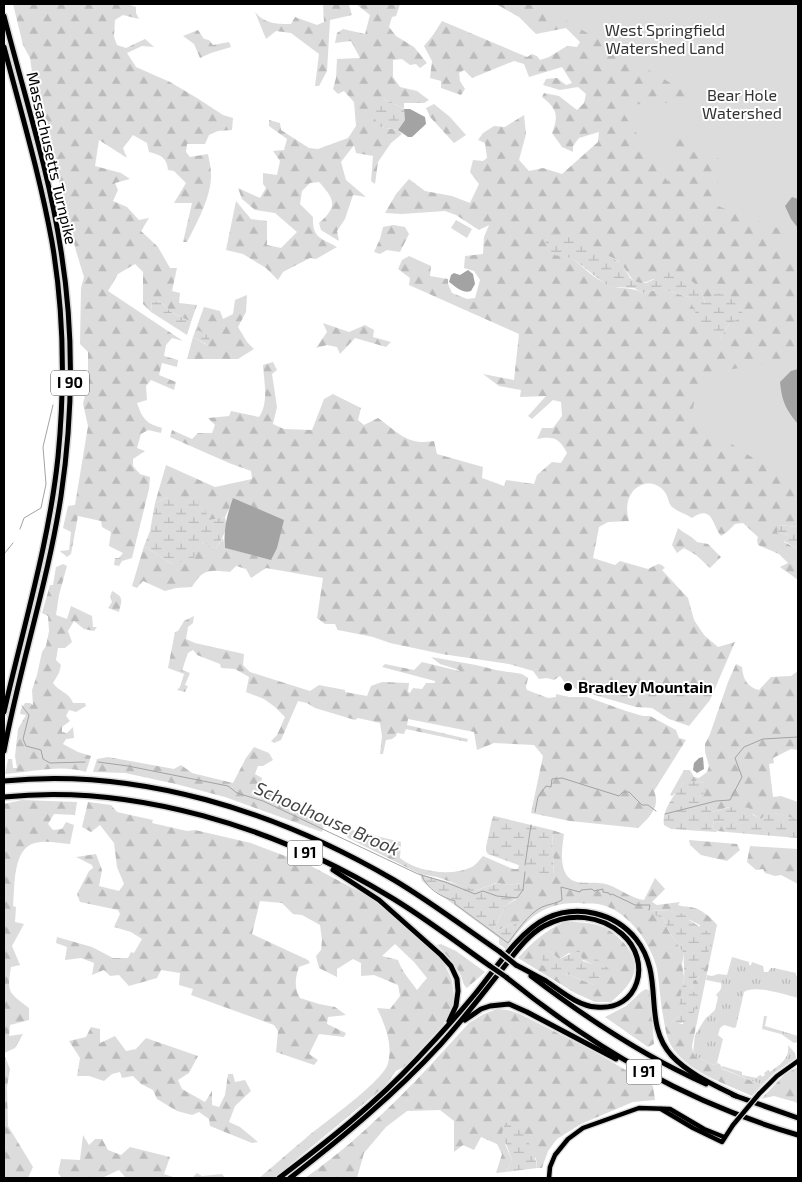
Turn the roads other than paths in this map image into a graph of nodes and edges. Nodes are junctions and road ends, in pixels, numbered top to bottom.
1 (4, 16) edge
2 (4, 47) edge
3 (4, 712) edge
4 (4, 751) edge
5 (4, 781) edge
6 (4, 797) edge
7 (309, 855) junction
8 (516, 965) junction
9 (458, 1024) junction
10 (445, 1028) junction
11 (798, 1061) edge
12 (653, 1077) junction
13 (736, 1096) junction
14 (798, 1118) edge
15 (798, 1135) edge
16 (280, 1178) edge
17 (290, 1178) edge
18 (549, 1178) edge

1 - 4 highway, Massachusetts Turnpike / I 90
2 - 3 highway, Massachusetts Turnpike / I 90
5 - 8 highway, I 91, bridge
6 - 7 highway, I 91
7 - 10 highway
7 - 12 highway, I 91, bridge
8 - 9 highway
8 - 13 highway, I 91
9 - 12 highway
9 - 17 highway
10 - 13 highway
10 - 16 highway
11 - 18 main road, bridge
12 - 15 highway, I 91
13 - 14 highway, I 91

